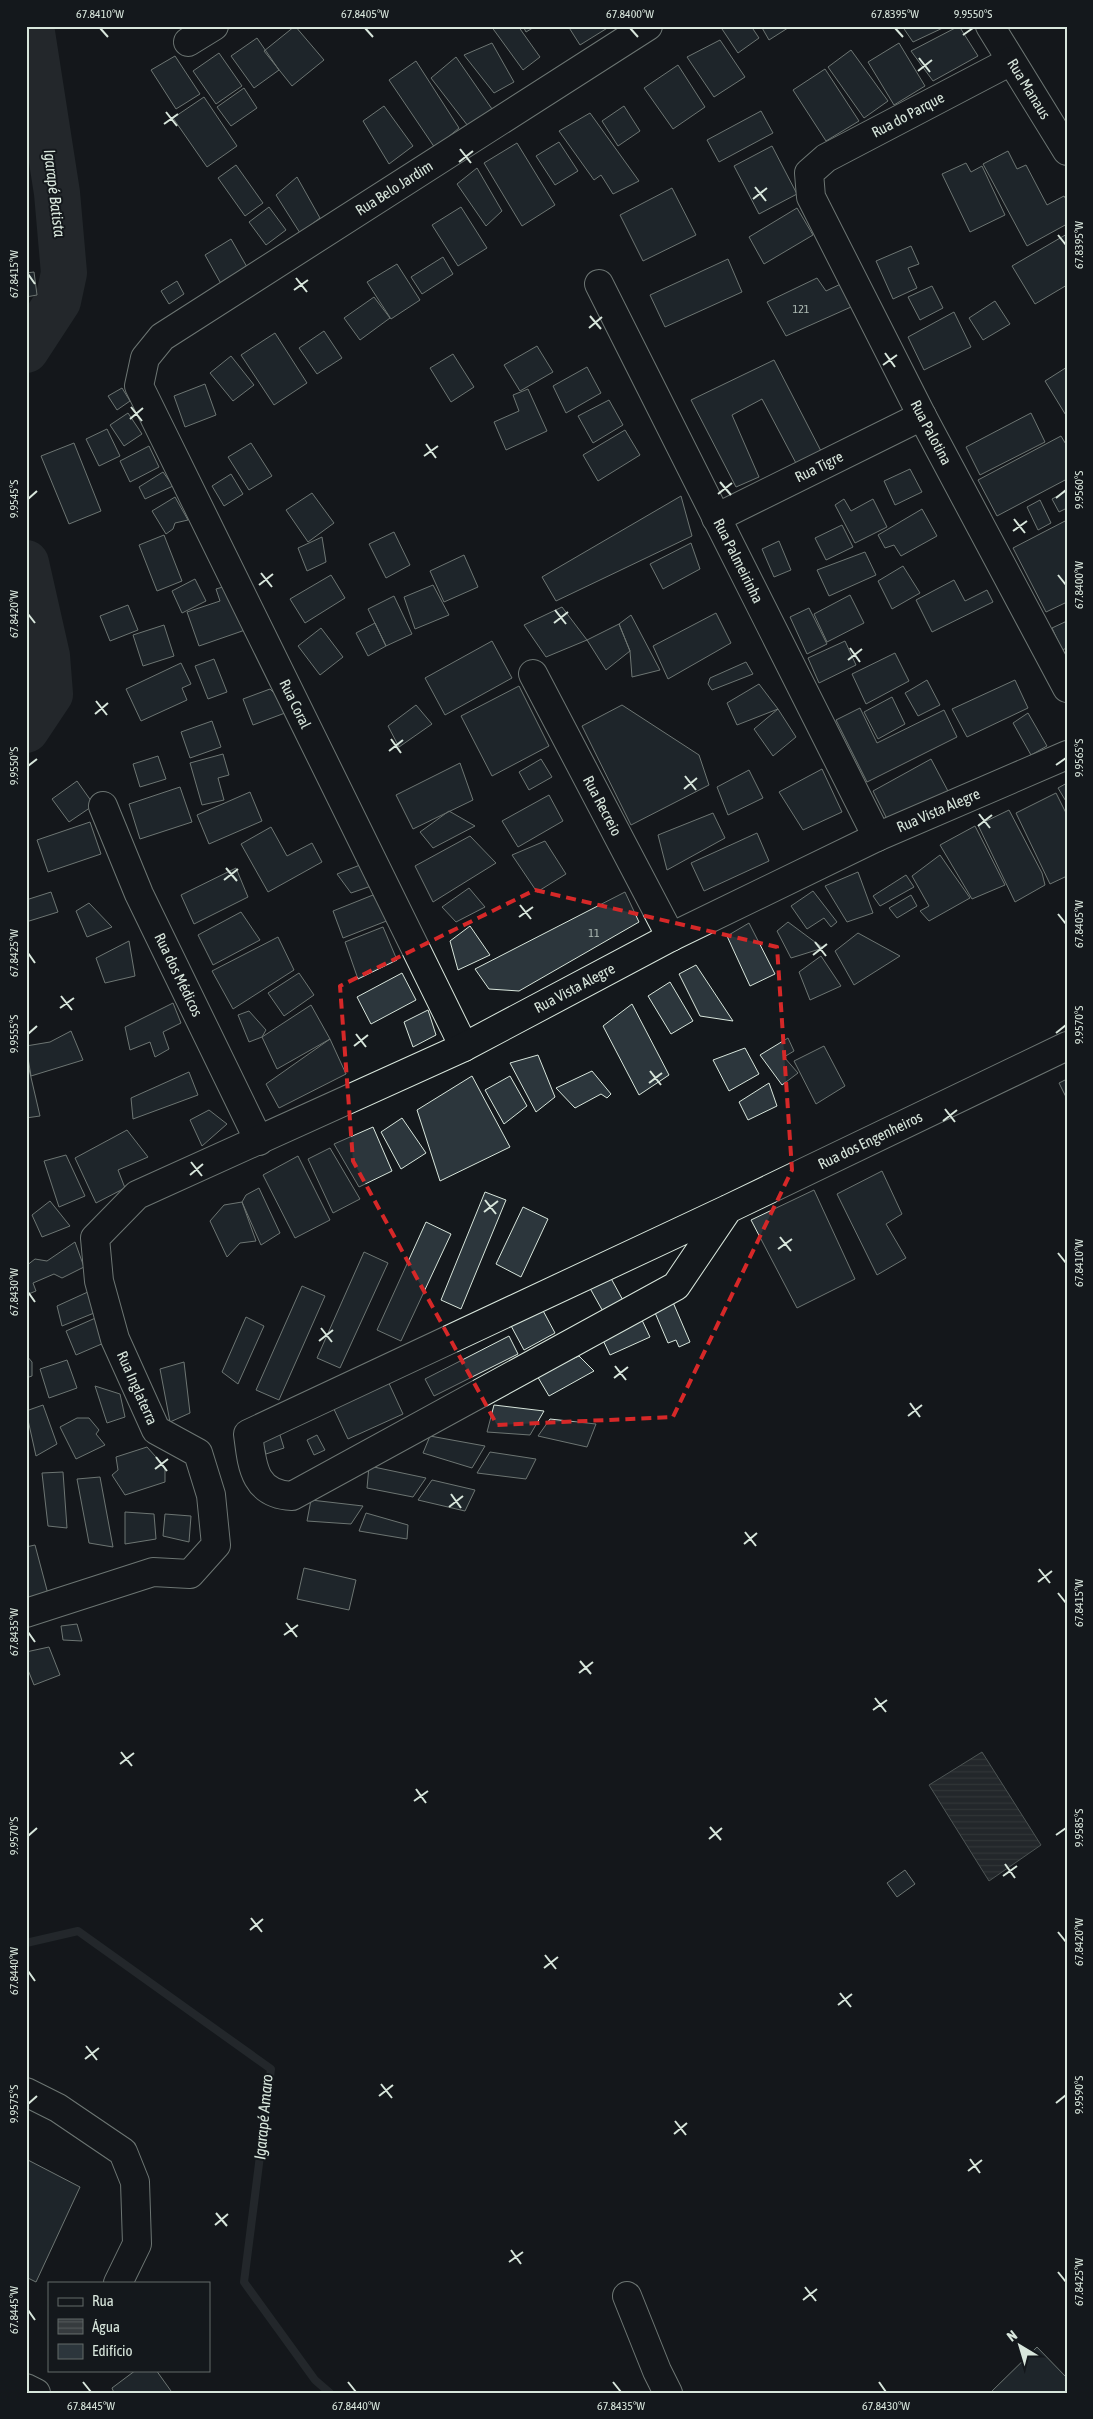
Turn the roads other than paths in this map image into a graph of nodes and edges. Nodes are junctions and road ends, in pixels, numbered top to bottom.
1 (214, 26) edge
2 (648, 26) edge
3 (990, 26) edge
4 (188, 42) dead end
5 (1011, 61) junction
6 (1067, 151) edge
7 (809, 173) joint
8 (599, 284) dead end
9 (145, 358) joint
10 (922, 416) junction
11 (716, 518) junction
12 (533, 674) dead end
13 (1067, 688) edge
14 (1067, 755) edge
15 (103, 806) dead end
16 (877, 837) junction
17 (671, 937) junction
18 (1067, 1046) edge
19 (464, 1047) junction
20 (259, 1141) junction
21 (728, 1209) junction
22 (95, 1238) joint
23 (26, 1613) edge
24 (26, 2092) edge
25 (118, 2282) edge
26 (627, 2296) dead end
27 (26, 2388) edge
28 (36, 2393) edge
29 (668, 2393) edge

1 - 4 street
2 - 9 street, Rua Belo Jardim
3 - 5 street, Rua Manaus
5 - 6 street, Rua Manaus
5 - 7 street, Rua do Parque
7 - 10 street, Rua Palotina
8 - 11 street, Rua Palmeirinha
9 - 19 street, Rua Coral
10 - 11 street, Rua Tigre
10 - 13 street, Rua Palotina
11 - 16 street, Rua Palmeirinha
12 - 17 street, Rua Recreio
14 - 16 street, Rua Vista Alegre
15 - 20 street, Rua dos Médicos
16 - 17 street, Rua Vista Alegre
17 - 19 street, Rua Vista Alegre
18 - 21 street, Rua dos Engenheiros
19 - 20 street, Rua Vista Alegre
20 - 22 street, Rua Vista Alegre
21 - 21 street, Rua dos Engenheiros
22 - 23 street, Rua Inglaterra
24 - 25 street
26 - 29 street
27 - 28 street

